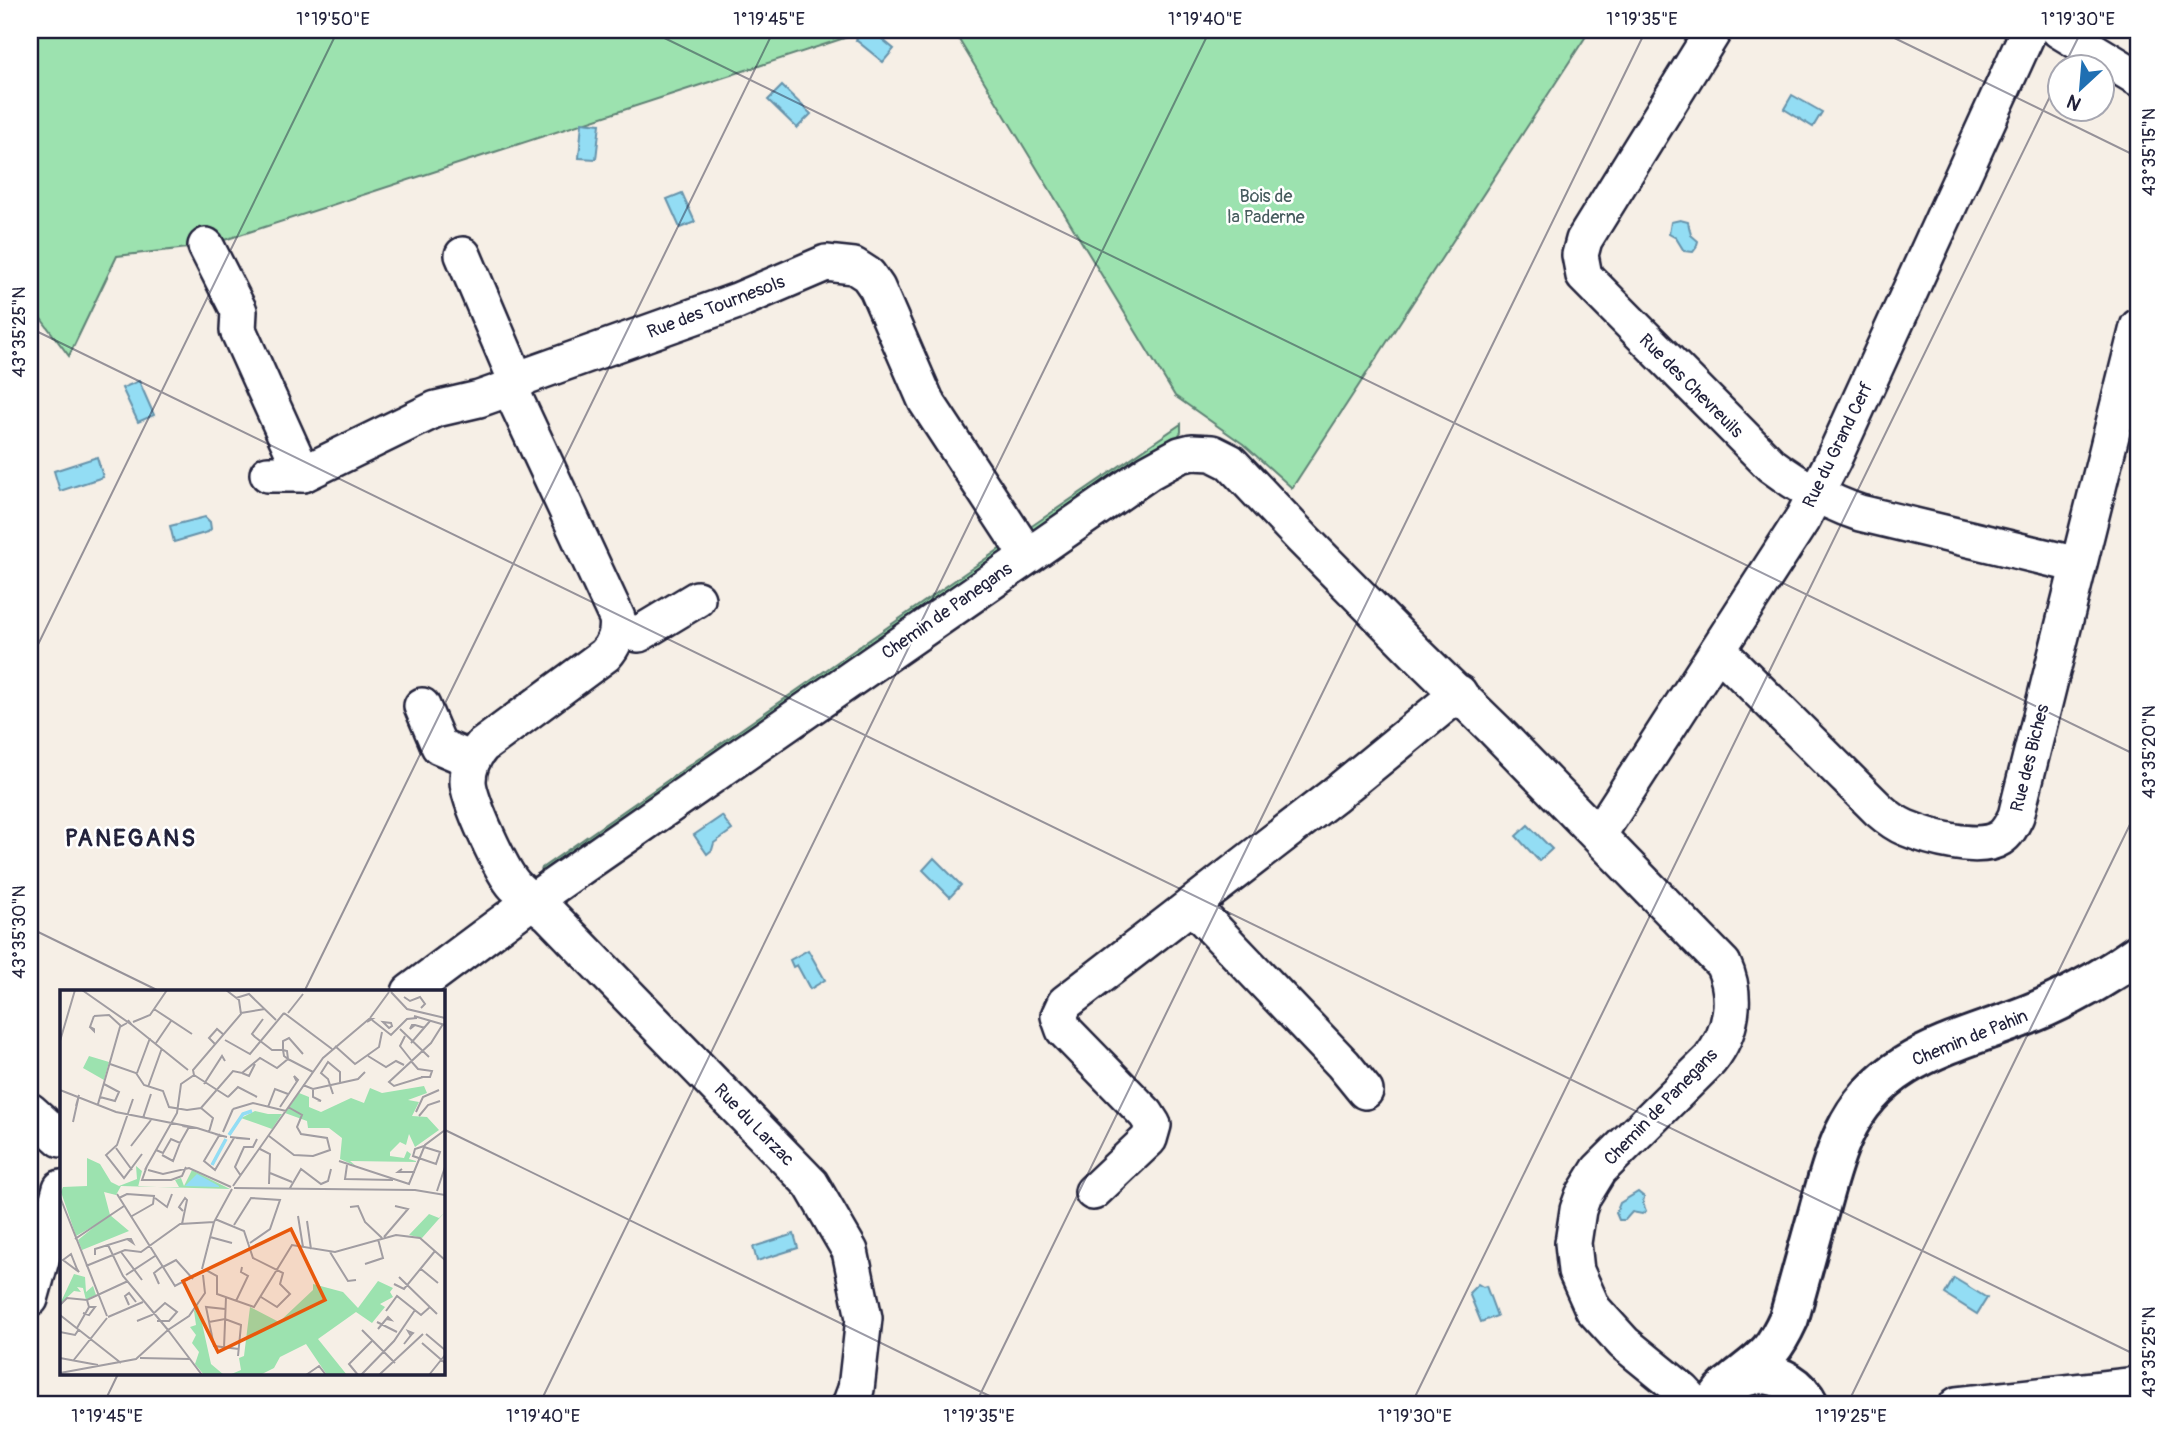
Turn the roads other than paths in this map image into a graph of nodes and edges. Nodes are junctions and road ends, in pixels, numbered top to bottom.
1 (1714, 30) edge
2 (2029, 30) edge
3 (2059, 30) edge
4 (2138, 78) edge
5 (206, 246) dead end
6 (463, 255) dead end
7 (2138, 327) edge
8 (514, 385) junction
9 (268, 474) dead end
10 (303, 474) junction
11 (1816, 495) junction
12 (1027, 555) junction
13 (2078, 565) junction
14 (696, 599) dead end
15 (618, 629) junction
16 (1718, 650) junction
17 (1459, 693) junction
18 (422, 706) dead end
19 (472, 760) junction
20 (1597, 832) junction
21 (532, 901) junction
22 (1192, 906) junction
23 (2138, 954) edge
24 (413, 990) edge
25 (1364, 1091) dead end
26 (30, 1111) edge
27 (60, 1138) edge
28 (60, 1192) edge
29 (1093, 1192) dead end
30 (30, 1299) edge
31 (1789, 1318) junction
32 (1667, 1377) junction
33 (2138, 1385) edge
34 (1725, 1392) edge
35 (1807, 1398) edge
36 (1997, 1403) edge
37 (850, 1405) edge
38 (1696, 1405) edge
39 (1957, 1405) edge

1 - 11 street, Rue des Chevreuils
2 - 11 street, Rue du Grand Cerf
3 - 4 street
5 - 10 street
6 - 8 street
7 - 13 street, Rue des Biches
8 - 10 street, Rue des Tournesols
8 - 12 street, Rue des Tournesols
8 - 15 street
9 - 10 street
11 - 13 street, Rue des Chevreuils
11 - 16 street, Rue du Grand Cerf
12 - 17 street, Chemin de Panegans
12 - 21 street, Chemin de Panegans
13 - 16 street, Rue des Biches
14 - 15 street
15 - 19 street
16 - 20 street, Rue du Grand Cerf
17 - 20 street, Chemin de Panegans
17 - 22 street
18 - 19 street
19 - 21 street
20 - 32 street, Chemin de Panegans
21 - 24 street, Chemin de Panegans
21 - 37 street, Rue du Larzac
22 - 25 street
22 - 29 street
23 - 31 main road, Chemin de Pahin
26 - 27 street
28 - 30 street
31 - 34 main road, Chemin de Pahin
31 - 35 main road, Chemin de Pahin
32 - 34 street, Chemin de Panegans
32 - 38 street, Chemin de Panegans
33 - 36 street
34 - 35 main road
36 - 39 street

